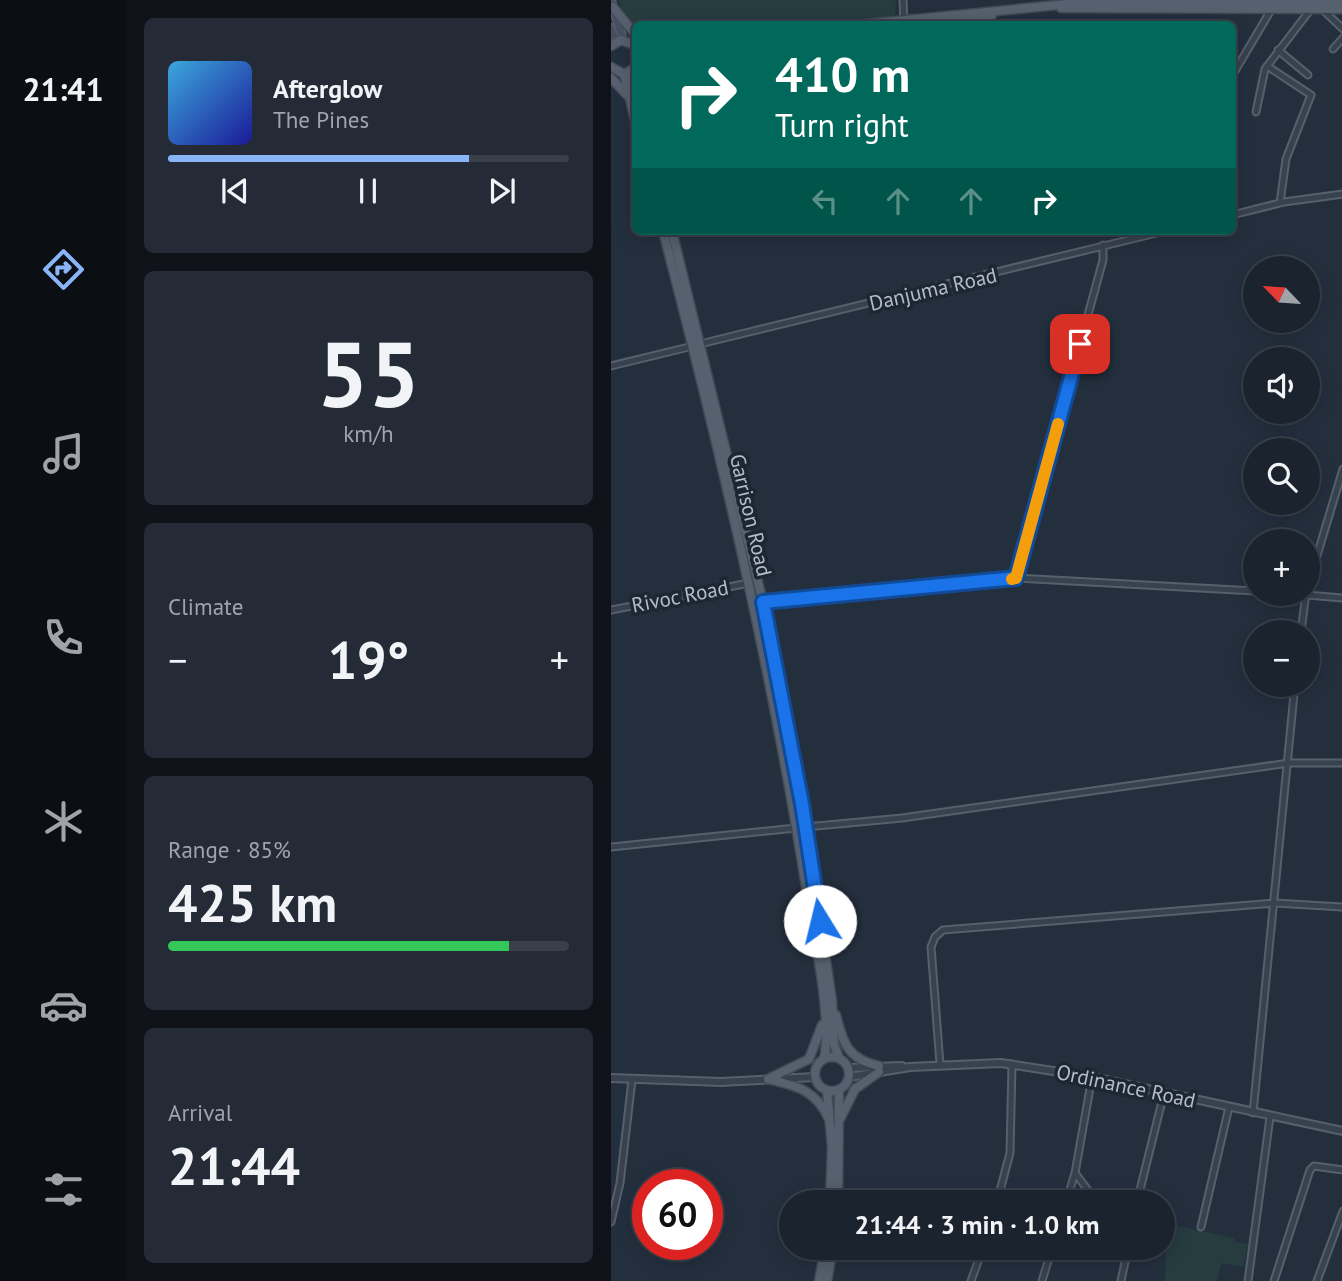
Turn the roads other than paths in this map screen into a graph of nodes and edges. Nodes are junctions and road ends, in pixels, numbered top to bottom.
1 (903, 0) edge
2 (1103, 1) edge
3 (1176, 1) edge
4 (1050, 2) edge
5 (1342, 2) edge
6 (612, 4) edge
7 (1323, 4) edge
8 (1342, 9) edge
9 (1271, 10) junction
10 (1310, 10) junction
11 (907, 21) edge
12 (921, 21) edge
13 (928, 21) edge
14 (611, 28) edge
15 (1342, 29) edge
16 (632, 30) edge
17 (1342, 38) edge
18 (616, 43) edge
19 (1333, 49) dead end
20 (1278, 50) junction
21 (1267, 66) junction
22 (611, 67) edge
23 (1236, 69) edge
24 (630, 71) edge
25 (1308, 75) dead end
26 (611, 78) edge
27 (632, 93) edge
28 (1256, 112) dead end
29 (1342, 194) edge
30 (1280, 203) junction
31 (1236, 214) edge
32 (664, 235) edge
33 (673, 235) edge
34 (1147, 235) edge
35 (1103, 245) junction
36 (697, 345) junction
37 (611, 366) edge
38 (1342, 469) edge
39 (1320, 546) edge
40 (1016, 578) junction
41 (750, 583) junction
42 (1243, 591) edge
43 (1320, 594) edge
44 (1342, 598) edge
45 (763, 602) junction
46 (611, 610) edge
47 (1294, 697) edge
48 (1289, 763) junction
49 (1342, 763) edge
50 (801, 828) junction
51 (611, 847) edge
52 (1275, 903) junction
53 (1342, 907) edge
54 (831, 1000) junction
55 (824, 1012) junction
56 (839, 1058) junction
57 (824, 1059) junction
58 (940, 1064) junction
59 (1012, 1065) junction
60 (879, 1069) junction
61 (848, 1073) junction
62 (815, 1077) junction
63 (1092, 1077) junction
64 (611, 1078) edge
65 (768, 1079) junction
66 (632, 1080) junction
67 (839, 1090) junction
68 (827, 1091) junction
69 (1163, 1093) junction
70 (1229, 1107) junction
71 (1253, 1113) junction
72 (1270, 1117) junction
73 (835, 1122) junction
74 (1342, 1131) edge
75 (1342, 1170) edge
76 (1075, 1173) junction
77 (831, 1190) edge
78 (838, 1190) edge
79 (1000, 1190) edge
80 (1070, 1190) edge
81 (1088, 1190) edge
82 (1140, 1190) edge
83 (1342, 1211) edge
84 (611, 1222) edge
85 (1201, 1227) dead end
86 (823, 1260) edge
87 (831, 1260) edge
88 (979, 1260) edge
89 (1048, 1260) edge
90 (1125, 1260) edge
91 (819, 1281) edge
92 (827, 1281) edge
93 (971, 1281) edge
94 (1042, 1281) edge
95 (1121, 1281) edge
96 (1248, 1281) edge
97 (1274, 1281) edge
98 (1317, 1281) edge

1 - 11 street
2 - 3 main road
2 - 4 main road
3 - 7 main road
4 - 12 main road
5 - 7 main road
6 - 16 main road
6 - 18 main road
7 - 8 main road
7 - 10 main road
7 - 15 street
9 - 10 main road
9 - 13 main road
9 - 23 street
10 - 20 street
14 - 18 main road
17 - 19 street
20 - 21 street
20 - 25 street
21 - 28 street
21 - 30 street
22 - 24 main road
26 - 27 main road
29 - 30 street
30 - 31 street
32 - 36 main road, Garrison Road
33 - 36 main road, Garrison Road
34 - 35 street, Danjuma Road
35 - 36 street, Danjuma Road
35 - 40 street
36 - 37 street, Danjuma Road
36 - 41 main road, Garrison Road
36 - 45 main road, Garrison Road
38 - 39 street
40 - 42 street
40 - 45 street
41 - 46 street, Rivoc Road
41 - 50 main road, Garrison Road
43 - 44 street
45 - 50 main road, Garrison Road
47 - 48 street
48 - 49 street
48 - 50 street
48 - 52 street
50 - 51 street
50 - 54 main road, Garrison Road
50 - 55 main road, Garrison Road
52 - 53 street
52 - 58 street
52 - 71 street
54 - 56 main road, Garrison Road
54 - 60 main road
55 - 57 main road, Garrison Road
55 - 65 main road
56 - 57 main road
56 - 61 main road
57 - 62 main road
58 - 59 street, Ordinance Road
58 - 60 street, Ordinance Road
59 - 63 street, Ordinance Road
59 - 79 street
60 - 61 street, Ordinance Road
60 - 73 main road
61 - 67 main road
62 - 65 street
62 - 68 main road
63 - 69 street, Ordinance Road
63 - 76 street
64 - 66 street
65 - 66 street
65 - 73 main road
66 - 84 street
67 - 68 main road
67 - 73 main road
68 - 73 main road
69 - 70 street, Ordinance Road
69 - 82 street
70 - 71 street, Ordinance Road
70 - 85 street
71 - 72 street, Ordinance Road
72 - 74 street, Ordinance Road
72 - 96 street
73 - 77 main road
73 - 78 main road
75 - 97 street
76 - 80 street
76 - 81 street
83 - 98 street
86 - 91 main road
87 - 92 main road
88 - 93 street
89 - 94 street
90 - 95 street

